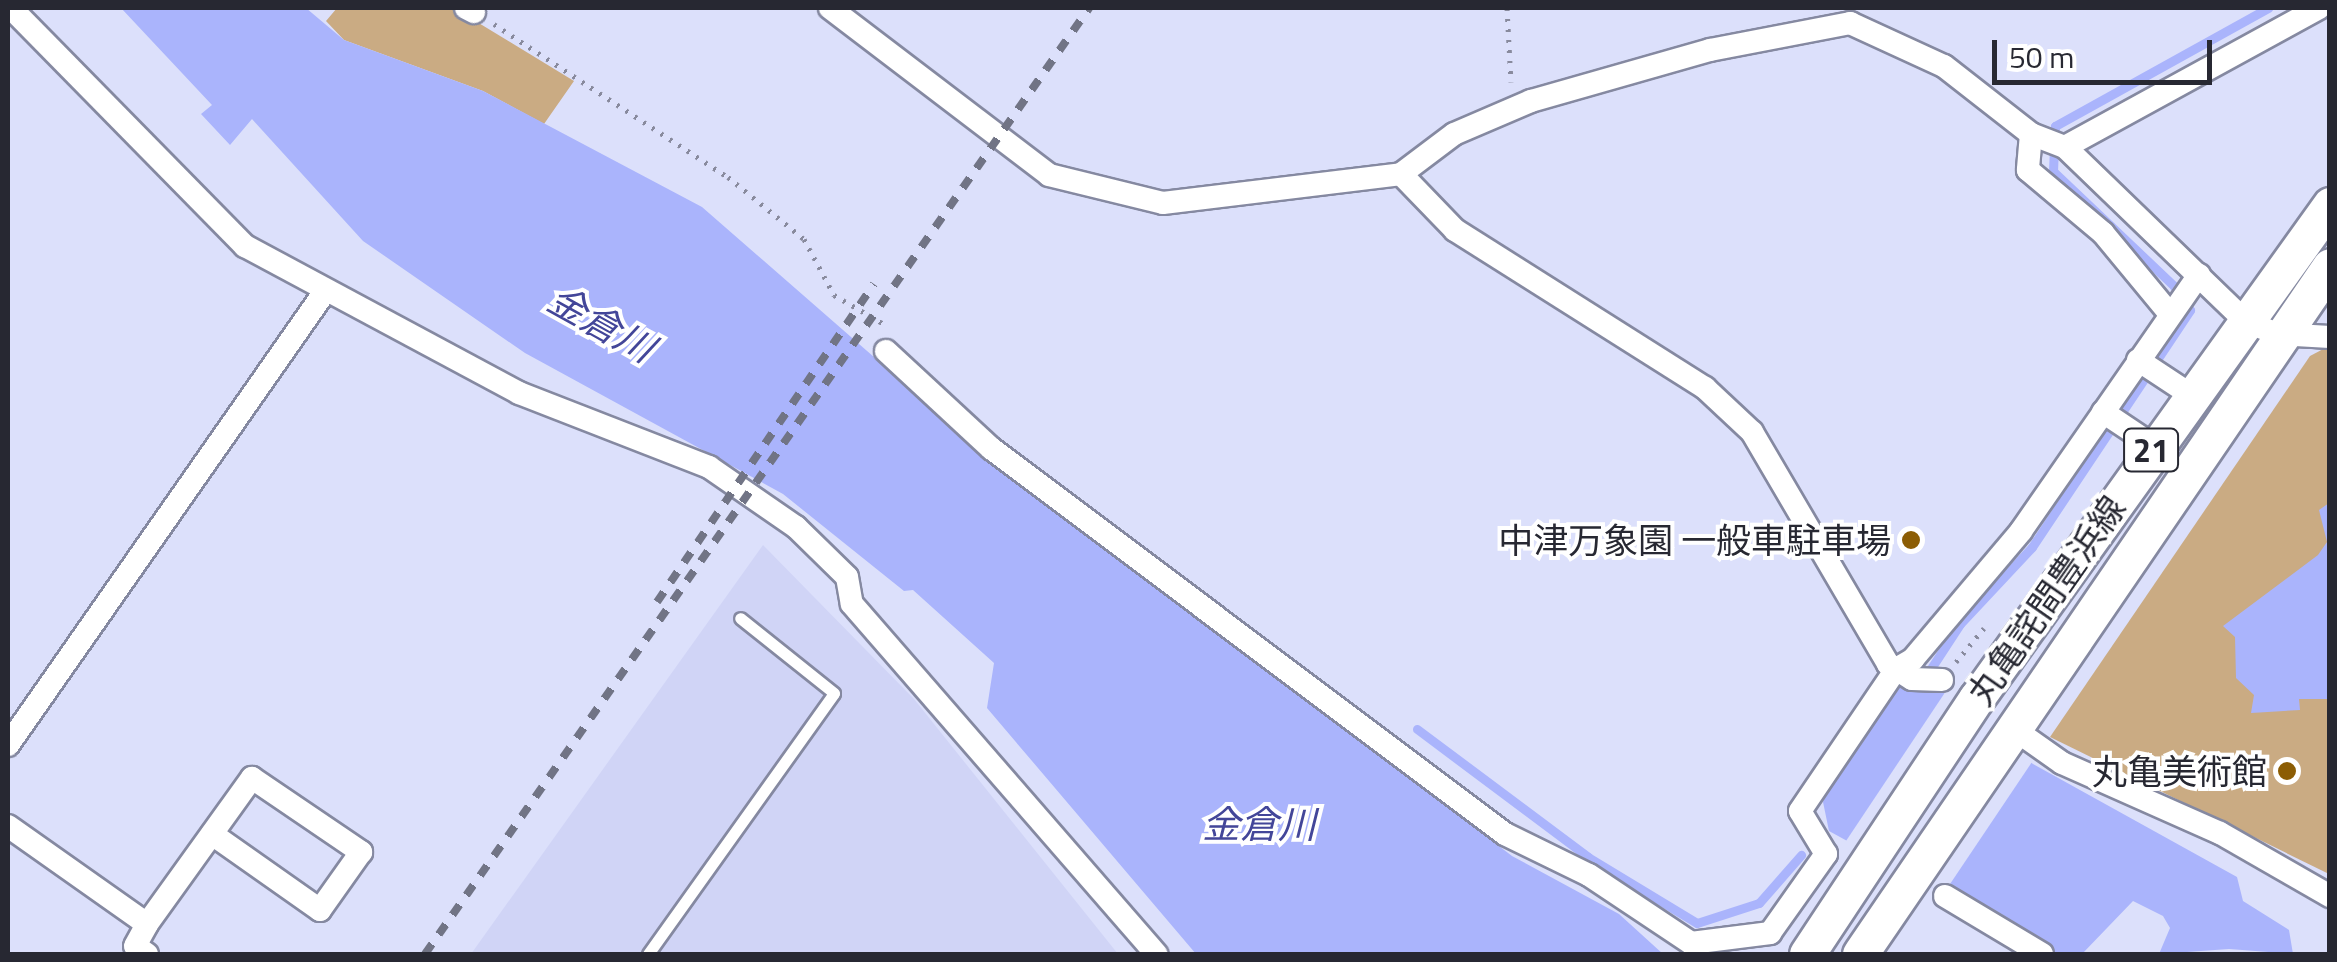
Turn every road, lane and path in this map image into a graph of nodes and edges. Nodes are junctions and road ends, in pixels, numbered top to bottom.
1 (11, 8) edge
2 (830, 8) edge
3 (1507, 8) edge
4 (2319, 8) edge
5 (470, 10) edge
6 (1858, 15) edge
7 (1512, 110) junction
8 (2050, 142) junction
9 (1401, 174) junction
10 (2330, 205) edge
11 (2330, 266) edge
12 (2194, 282) junction
13 (326, 290) junction
14 (2172, 311) junction
15 (888, 326) dead end
16 (2262, 327) junction
17 (2330, 337) edge
18 (886, 351) dead end
19 (2159, 374) junction
20 (2124, 425) junction
21 (740, 618) dead end
22 (1979, 632) dead end
23 (1920, 678) junction
24 (2012, 728) junction
25 (8, 745) edge
26 (8, 826) edge
27 (212, 834) junction
28 (1945, 896) dead end
29 (2330, 896) edge
30 (147, 924) junction
31 (147, 954) edge
32 (648, 954) edge
33 (1156, 954) edge
34 (1807, 954) edge
35 (1860, 954) edge
36 (2042, 954) edge

1 - 13 street
2 - 9 street
3 - 7 path
4 - 8 street
5 - 15 path
6 - 7 street
6 - 8 street
7 - 9 street
8 - 12 street
8 - 14 street
9 - 23 street
10 - 16 main road, 丸亀詫間豊浜線 / 21
11 - 16 main road, 丸亀詫間豊浜線 / 21
12 - 14 street
12 - 16 street
13 - 25 street
13 - 33 street
14 - 19 street
16 - 17 street
16 - 19 main road, 丸亀詫間豊浜線 / 21
16 - 24 main road, 丸亀詫間豊浜線 / 21
18 - 23 street
19 - 20 main road, 丸亀詫間豊浜線 / 21
19 - 20 street
20 - 23 street
20 - 34 main road, 丸亀詫間豊浜線 / 21
21 - 32 lane
22 - 23 path
24 - 29 street
24 - 35 main road, 21
26 - 30 street
27 - 27 street
27 - 30 street
28 - 36 street
30 - 31 street

